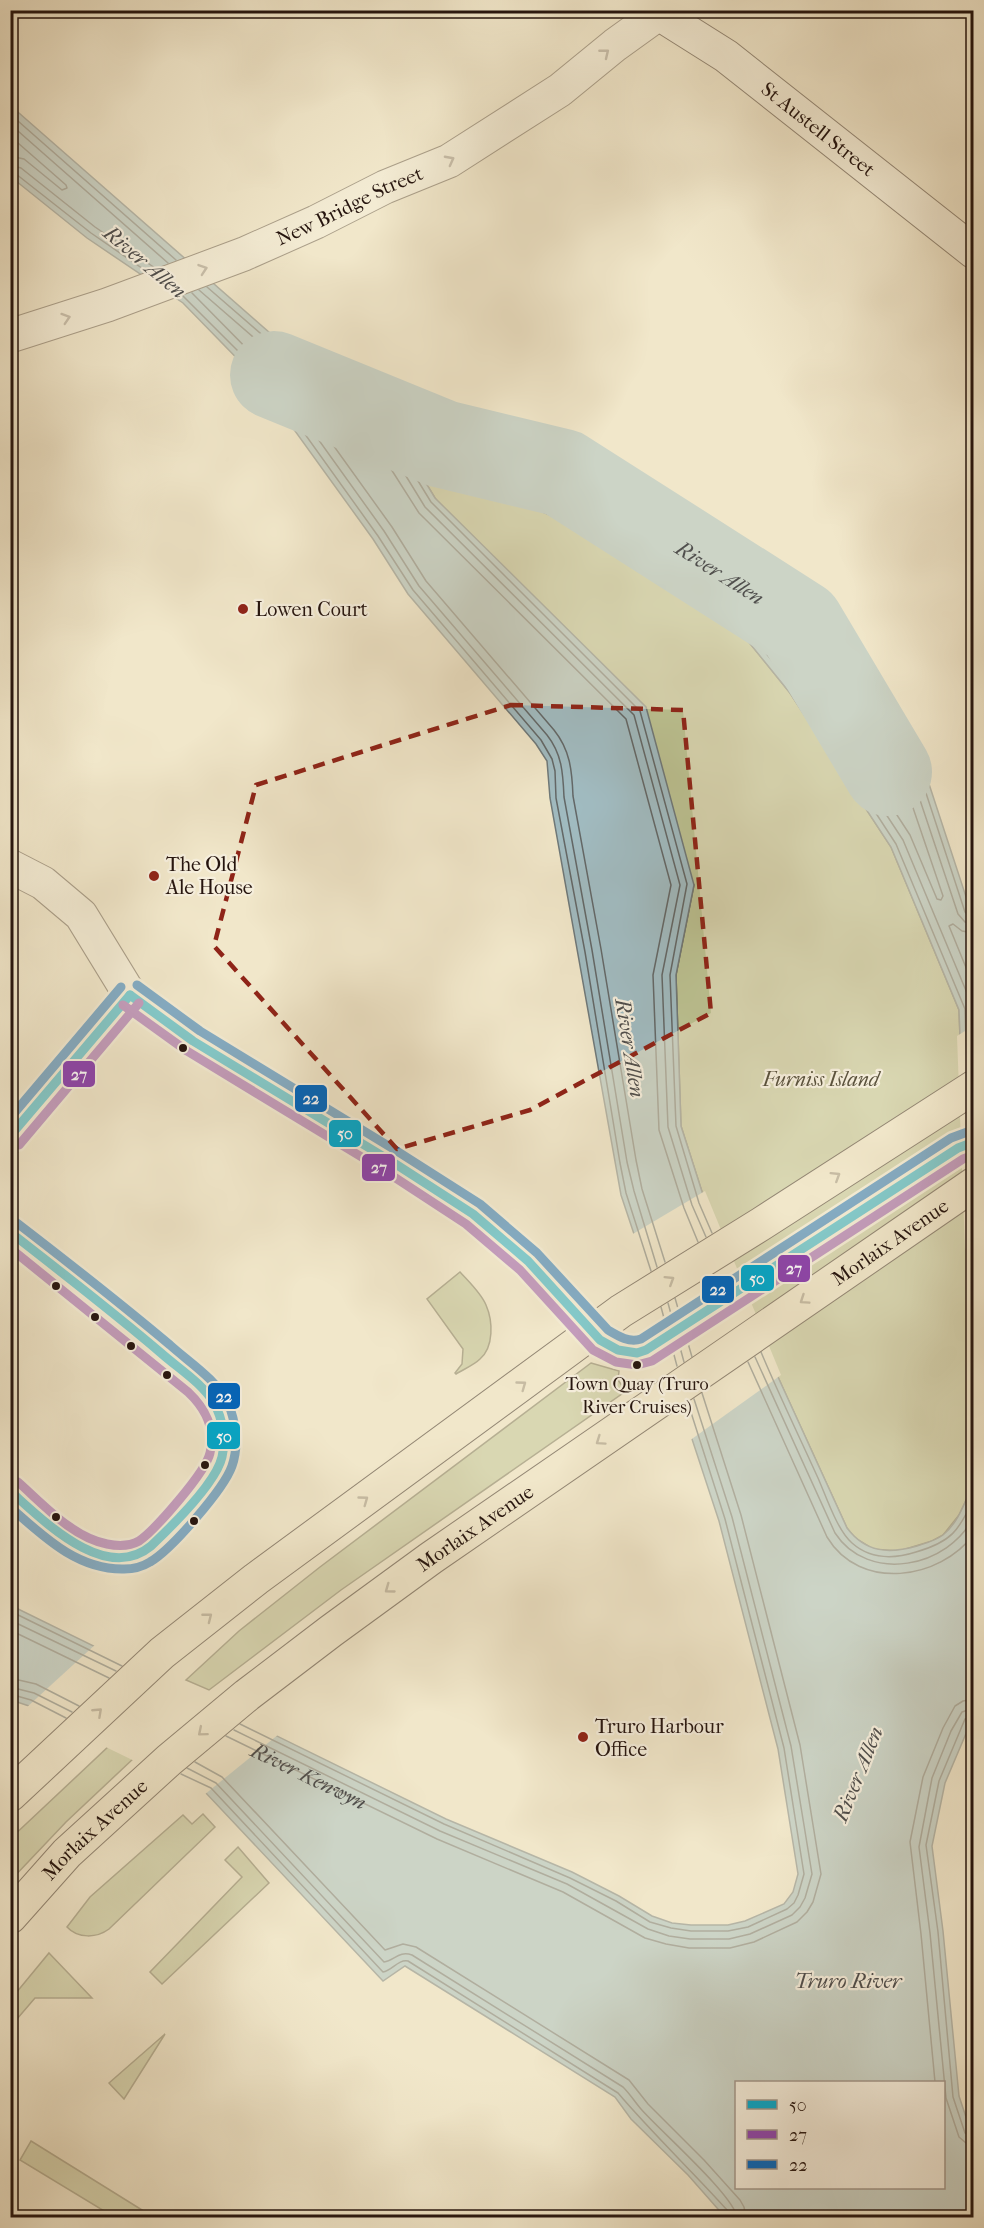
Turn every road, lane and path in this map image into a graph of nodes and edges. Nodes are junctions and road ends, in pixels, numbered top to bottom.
1 (655, 12) edge
2 (974, 252) edge
3 (10, 336) edge
4 (10, 866) edge
5 (130, 995) junction
6 (974, 1087) edge
7 (10, 1137) edge
8 (974, 1184) edge
9 (592, 1333) junction
10 (10, 1795) edge
11 (10, 1917) edge

1 - 2 street, St Austell Street
3 -> 1 street, New Bridge Street
4 - 5 street
5 - 7 street
5 - 9 street
9 -> 6 highway
8 -> 11 highway, Morlaix Avenue
10 -> 9 highway

